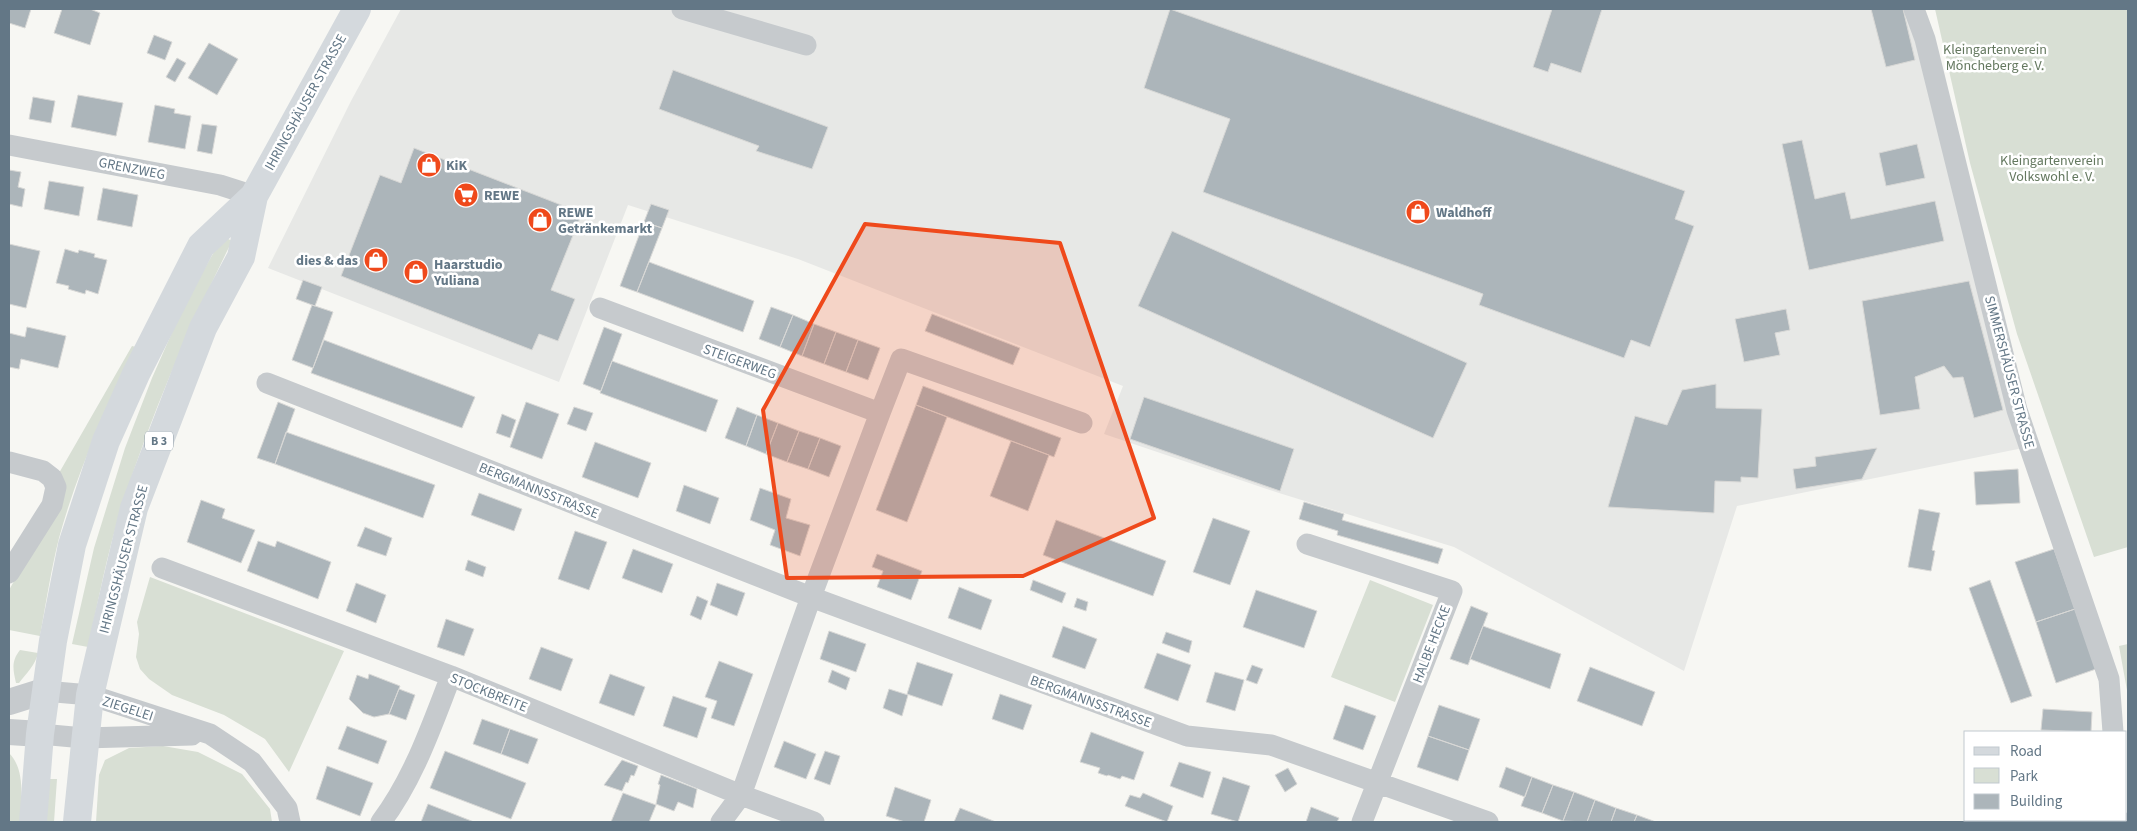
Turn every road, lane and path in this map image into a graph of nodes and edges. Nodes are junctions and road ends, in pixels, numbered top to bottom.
1 (357, 9) edge
2 (682, 9) edge
3 (1914, 9) edge
4 (806, 45) dead end
5 (9, 145) edge
6 (254, 196) junction
7 (600, 308) dead end
8 (267, 383) dead end
9 (880, 413) junction
10 (1082, 423) dead end
11 (9, 462) edge
12 (1307, 544) dead end
13 (162, 568) dead end
14 (9, 573) edge
15 (811, 597) junction
16 (451, 676) junction
17 (44, 691) junction
18 (90, 695) junction
19 (9, 702) edge
20 (2113, 731) edge
21 (9, 732) edge
22 (40, 734) junction
23 (210, 734) junction
24 (84, 738) junction
25 (1377, 784) junction
26 (741, 794) junction
27 (33, 822) edge
28 (77, 822) edge
29 (290, 822) edge
30 (381, 822) edge
31 (721, 822) edge
32 (814, 822) edge
33 (1362, 822) edge
34 (1488, 822) edge

1 - 6 main road, IHRINGSHÄUSER STRASSE / B 3
2 - 4 street
3 - 20 street, SIMMERSHÄUSER STRASSE
5 - 6 street, GRENZWEG
6 - 17 main road, IHRINGSHÄUSER STRASSE / B 3
6 - 18 main road, IHRINGSHÄUSER STRASSE / B 3
7 - 9 street, STEIGERWEG
8 - 15 street, BERGMANNSSTRASSE
9 - 10 street
9 - 15 street
11 - 14 street
12 - 25 street, HALBE HECKE
13 - 16 street, STOCKBREITE
15 - 25 street, BERGMANNSSTRASSE
15 - 26 street
16 - 26 street, STOCKBREITE
16 - 30 street
17 - 18 street, ZIEGELEI
17 - 19 street
17 - 22 main road, B 3
18 - 23 street, ZIEGELEI
18 - 24 main road, IHRINGSHÄUSER STRASSE / B 3
21 - 22 street
22 - 24 street, ZIEGELEI
22 - 27 main road, B 3
23 - 24 street, ZIEGELEI
23 - 29 street, ZIEGELEI
24 - 28 main road, IHRINGSHÄUSER STRASSE / B 3
25 - 33 street, HALBE HECKE
25 - 34 street
26 - 31 street
26 - 32 street, STOCKBREITE

